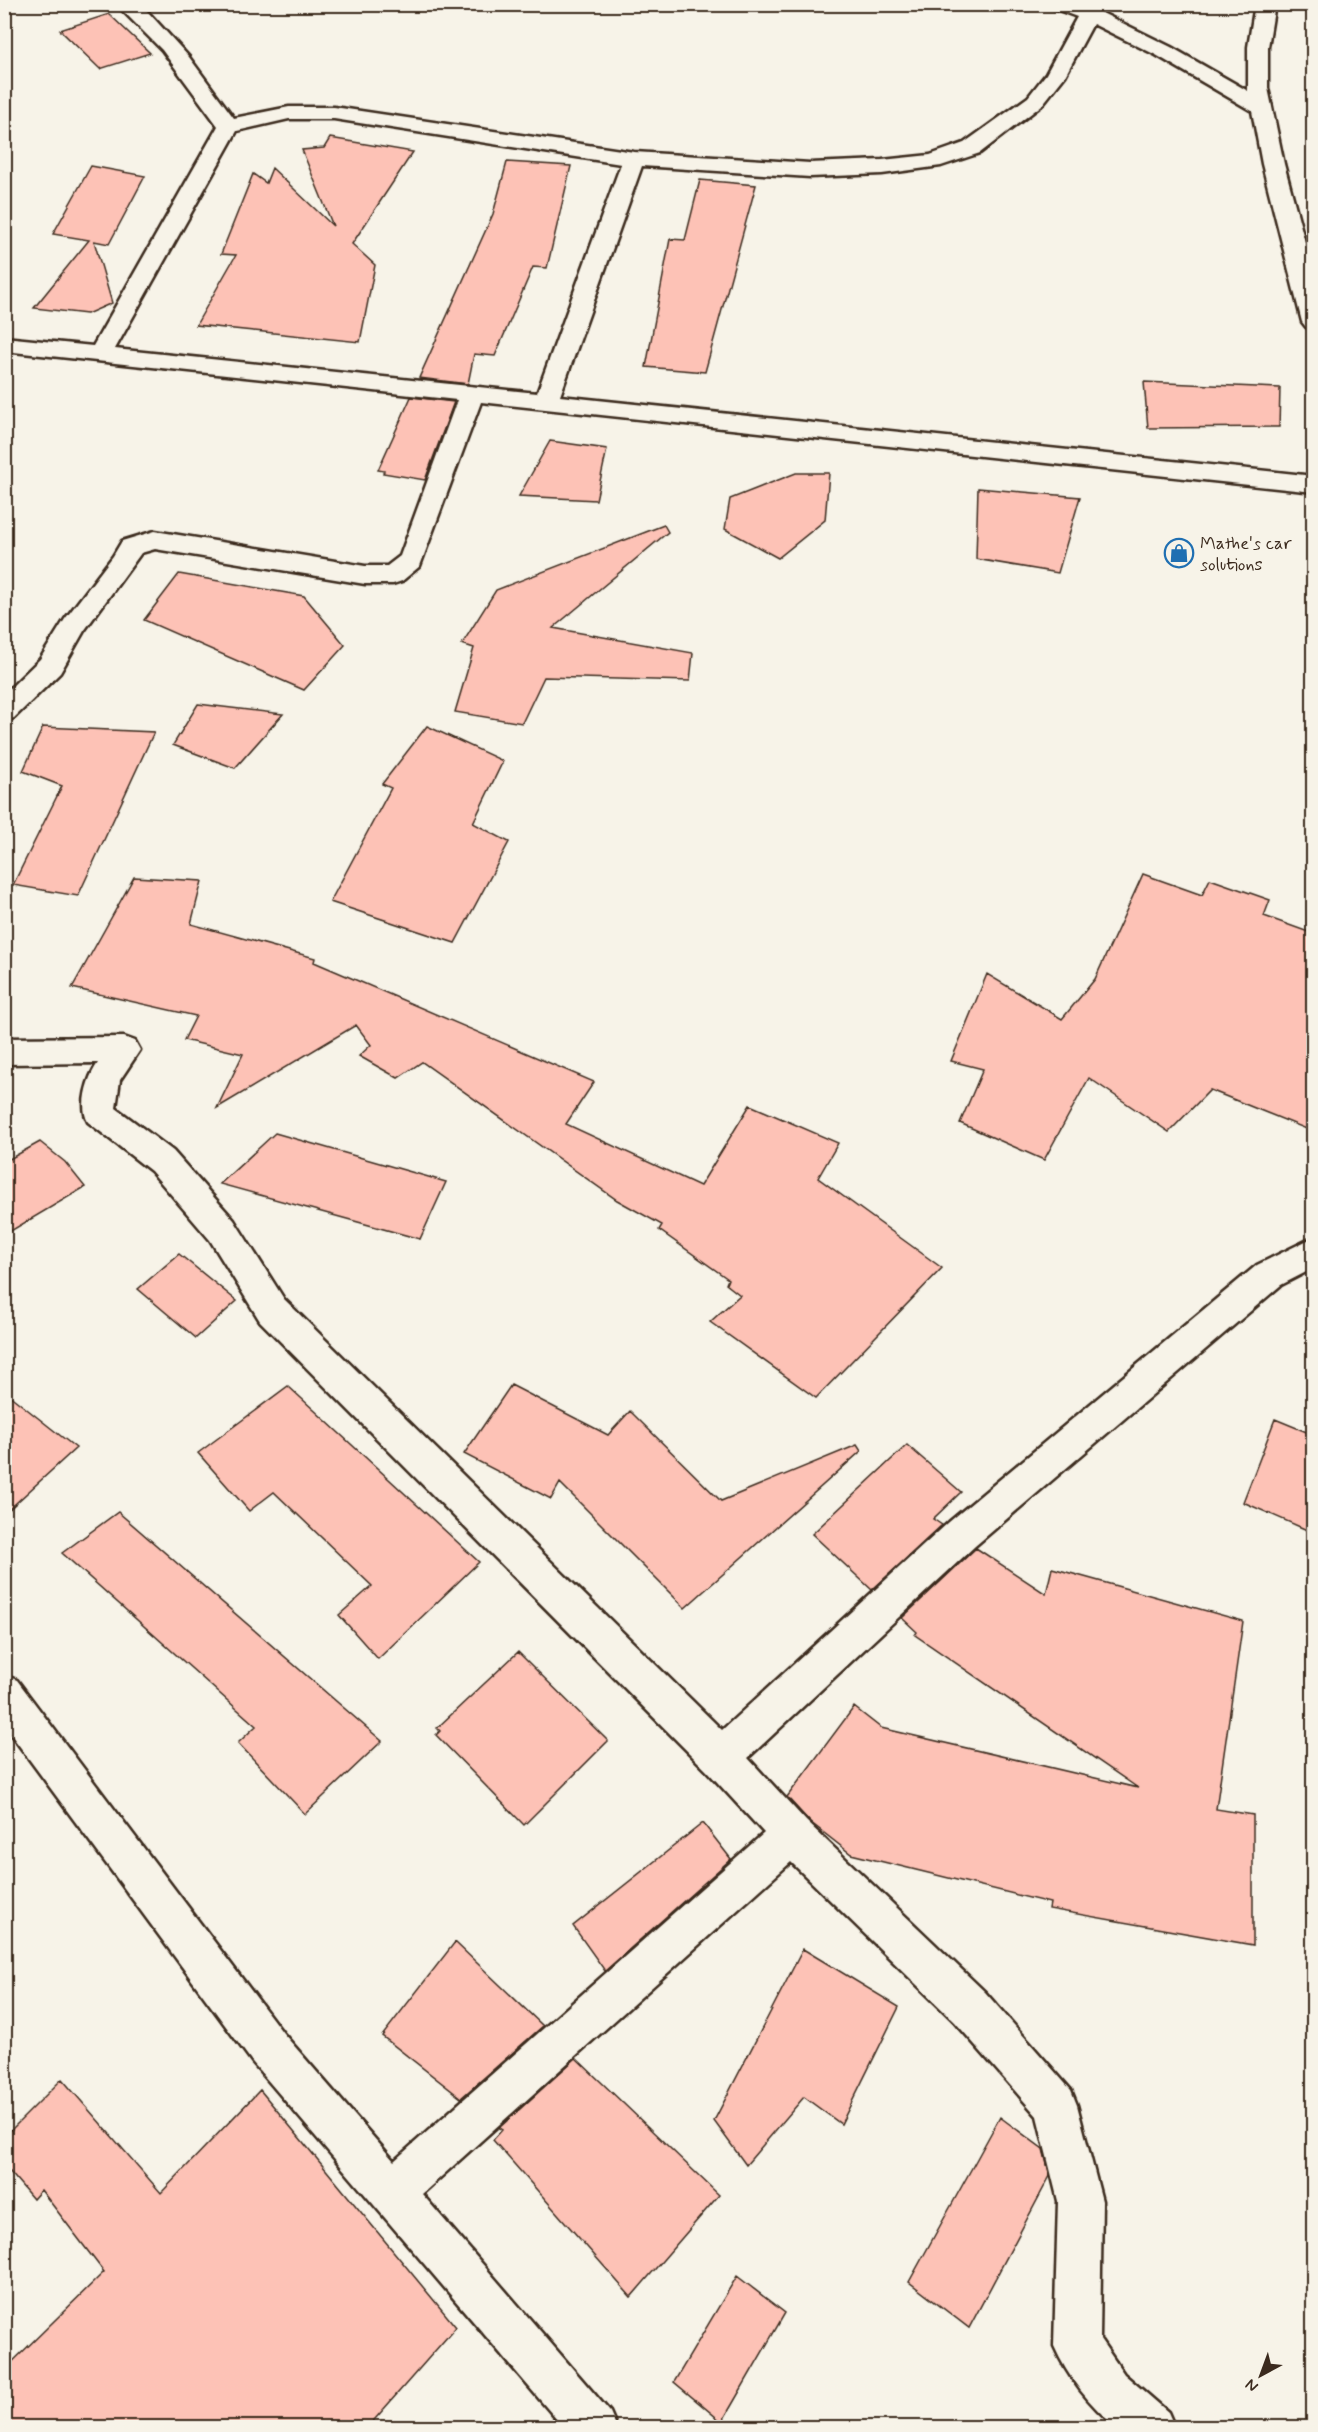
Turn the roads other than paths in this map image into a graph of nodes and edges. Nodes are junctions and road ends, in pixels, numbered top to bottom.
1 (126, 4) edge
2 (1060, 4) edge
3 (1265, 4) edge
4 (1089, 14) junction
5 (1262, 108) junction
6 (229, 126) junction
7 (634, 159) junction
8 (1314, 322) edge
9 (4, 344) edge
10 (100, 353) junction
11 (472, 393) junction
12 (546, 401) junction
13 (1314, 484) edge
14 (4, 711) edge
15 (4, 1051) edge
16 (1314, 1251) edge
17 (4, 1693) edge
18 (721, 1757) junction
19 (792, 1836) junction
20 (392, 2192) junction
21 (594, 2427) edge
22 (1152, 2427) edge

1 - 6 street
2 - 4 street
3 - 5 street
4 - 5 street
4 - 7 street
5 - 8 street
6 - 7 street
6 - 10 street
7 - 12 street
9 - 10 street
10 - 11 street
11 - 12 street
11 - 14 street
12 - 13 street
15 - 18 street
16 - 18 street
17 - 20 street
18 - 19 street
19 - 20 street
19 - 22 street
20 - 21 street

